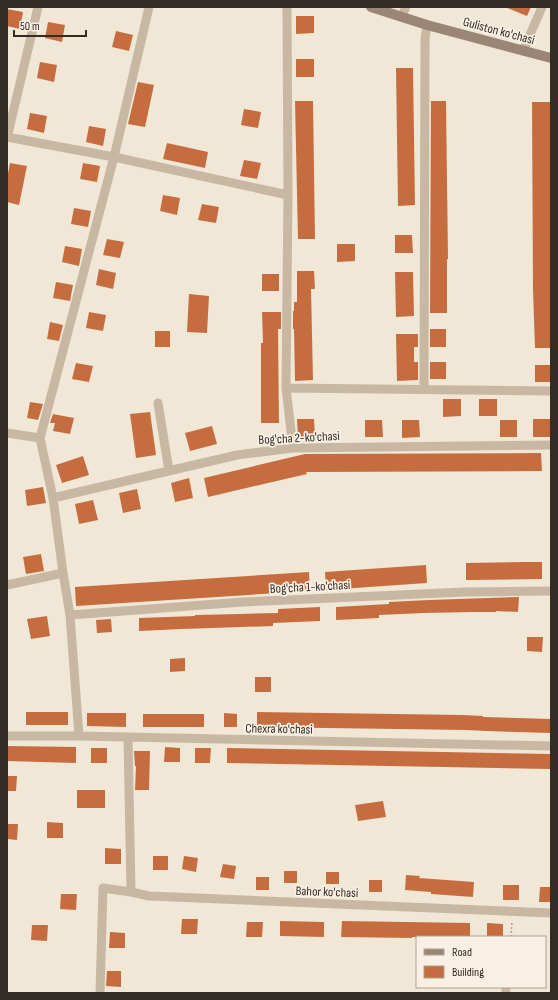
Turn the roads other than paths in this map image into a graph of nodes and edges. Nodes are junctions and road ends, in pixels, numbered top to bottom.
1 (38, 7) edge
2 (149, 7) edge
3 (287, 7) edge
4 (371, 7) edge
5 (542, 7) edge
6 (404, 12) edge
7 (427, 25) junction
8 (523, 51) junction
9 (551, 58) edge
10 (7, 138) edge
11 (114, 157) junction
12 (288, 195) junction
13 (286, 388) junction
14 (424, 389) junction
15 (551, 391) edge
16 (158, 403) dead end
17 (7, 433) edge
18 (40, 438) junction
19 (551, 445) edge
20 (293, 448) junction
21 (169, 471) junction
22 (53, 498) junction
23 (63, 574) junction
24 (7, 585) edge
25 (551, 592) edge
26 (70, 615) junction
27 (7, 736) edge
28 (79, 736) junction
29 (128, 738) junction
30 (551, 746) edge
31 (131, 892) junction
32 (551, 913) edge
33 (100, 993) edge

1 - 10 street
2 - 11 street
3 - 12 street
4 - 6 main road, Guliston ko'chasi
5 - 8 street
6 - 7 main road, Guliston ko'chasi
7 - 8 main road, Guliston ko'chasi
7 - 14 street
8 - 9 main road, Guliston ko'chasi
10 - 11 street
11 - 12 street
11 - 18 street
12 - 13 street
13 - 14 street
13 - 20 street
14 - 15 street
16 - 21 street
17 - 18 street
18 - 22 street
19 - 20 street, Bog'cha 2-ko'chasi
20 - 21 street, Bog'cha 2-ko'chasi
21 - 22 street, Bog'cha 2-ko'chasi
22 - 23 street
23 - 24 street
23 - 26 street
25 - 26 street, Bog'cha 1-ko'chasi
26 - 28 street
27 - 28 street, Chexra ko'chasi
28 - 29 street, Chexra ko'chasi
29 - 30 street, Chexra ko'chasi
29 - 31 street
31 - 32 street, Bahor ko'chasi
31 - 33 street, Bahor ko'chasi

